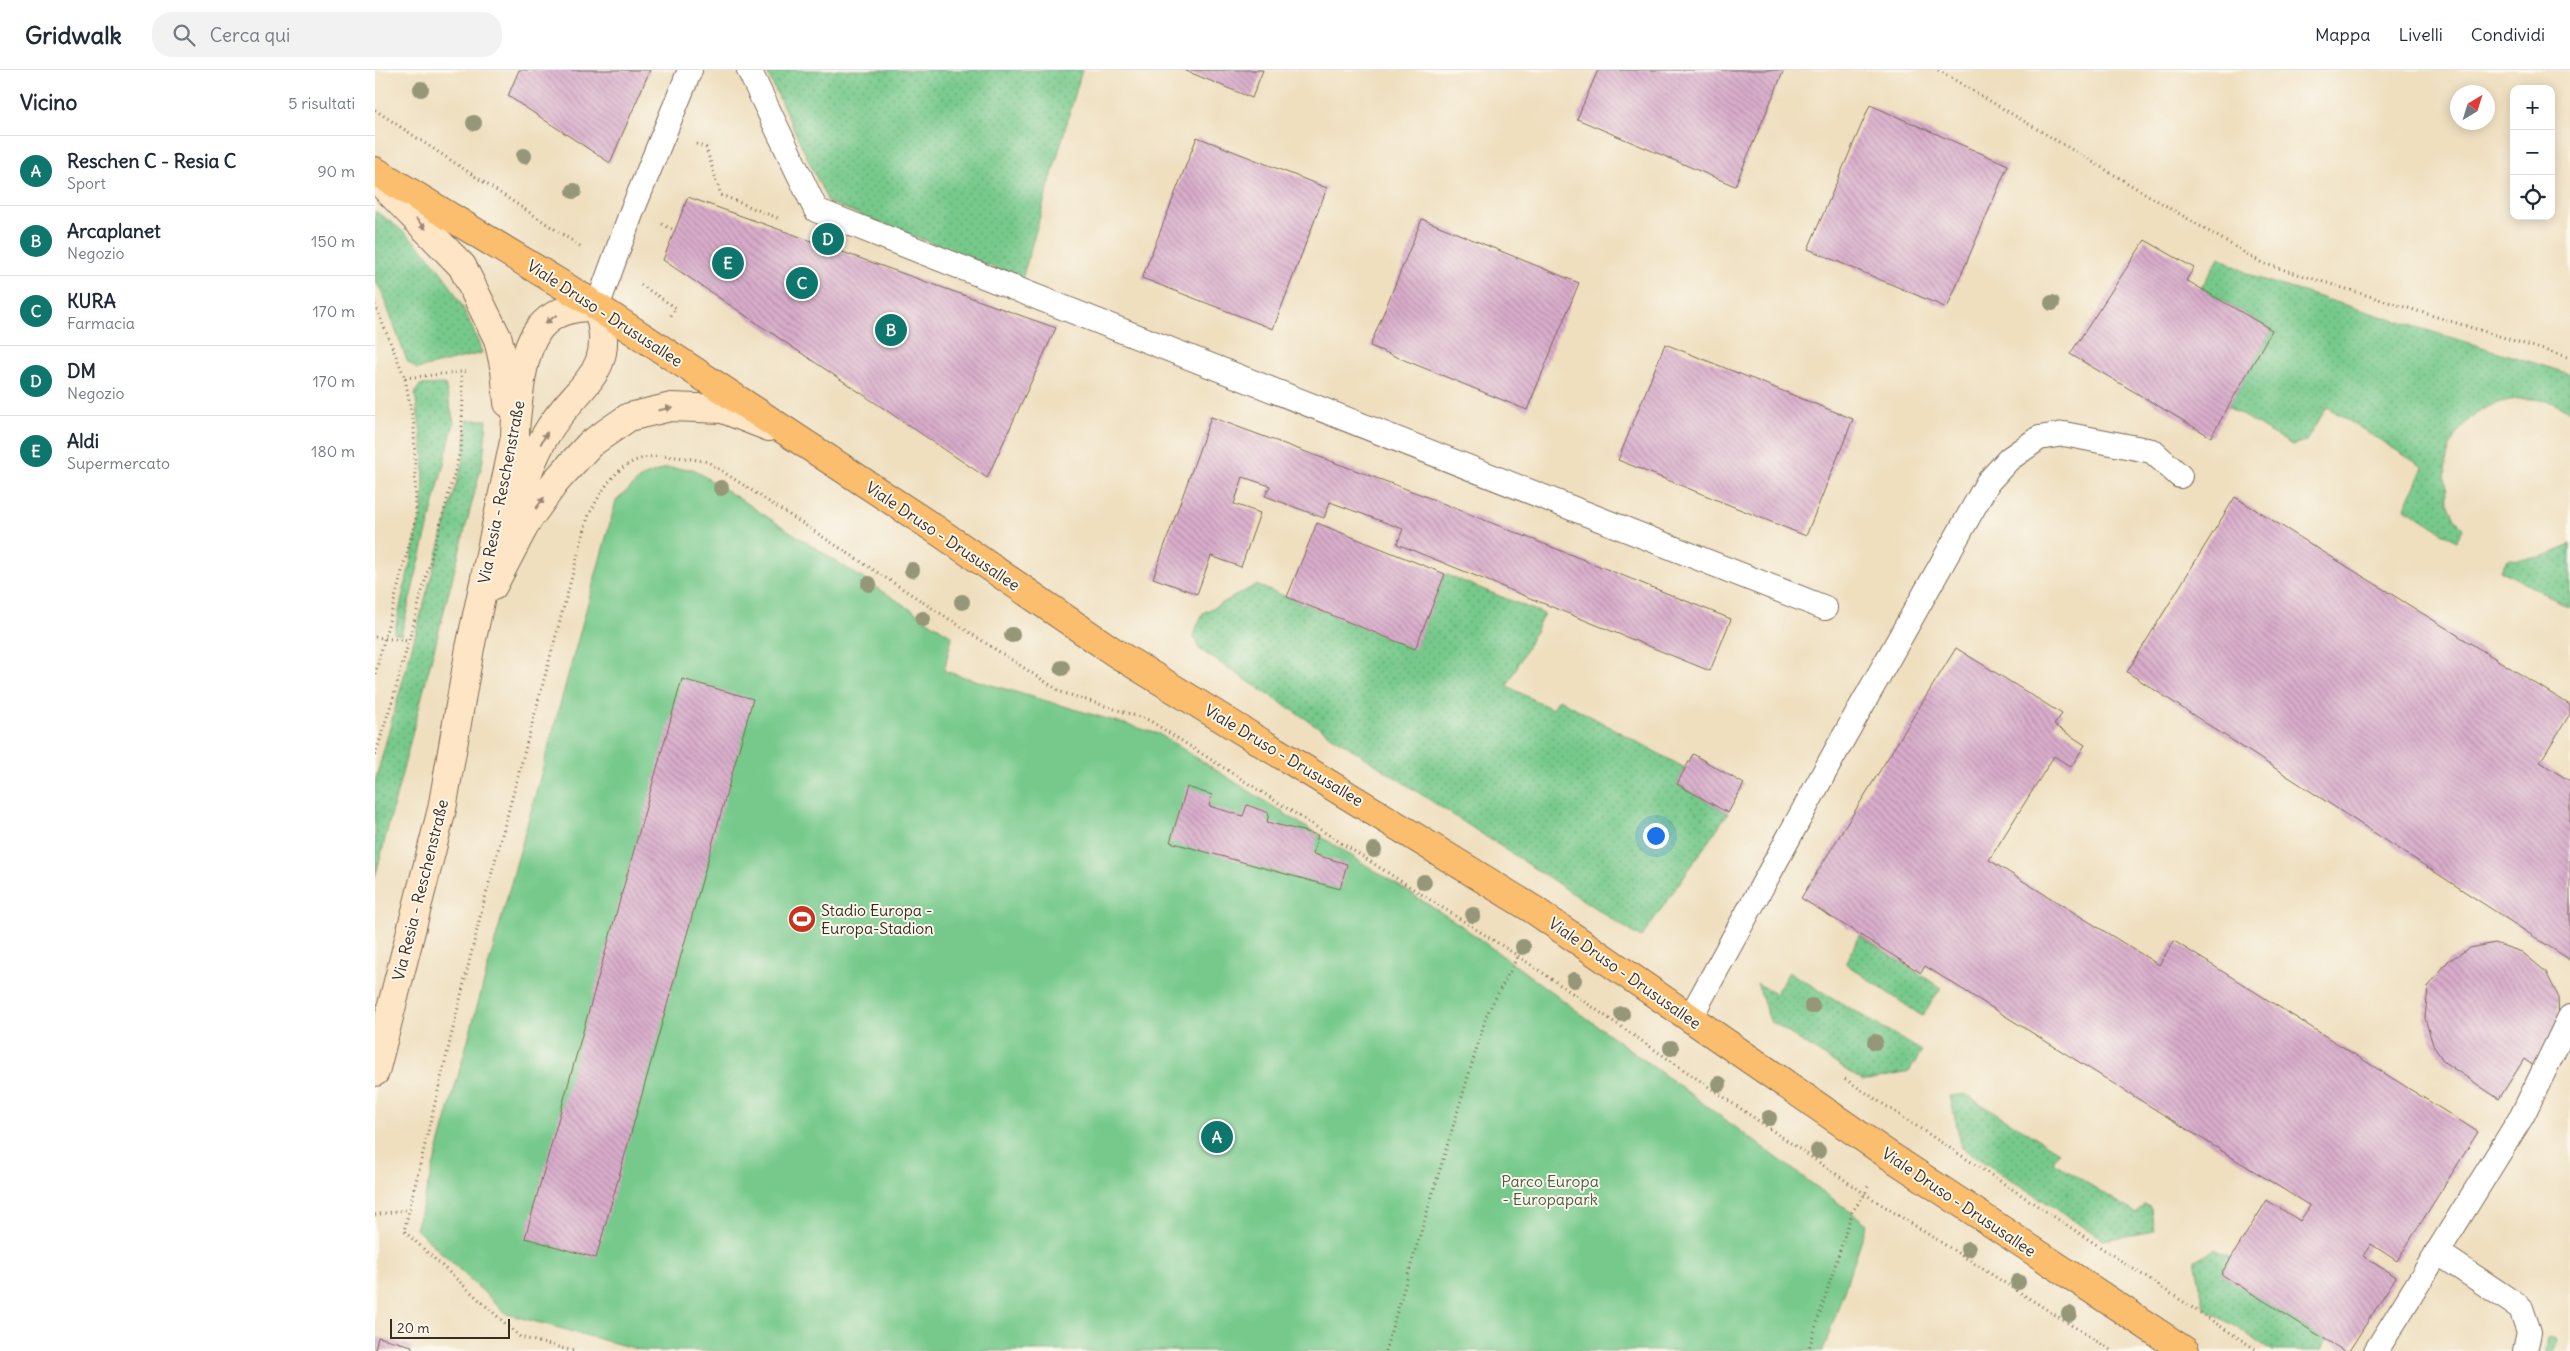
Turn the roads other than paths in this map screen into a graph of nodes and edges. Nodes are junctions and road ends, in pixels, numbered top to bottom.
1 (690, 70) edge
2 (749, 70) edge
3 (375, 170) edge
4 (375, 177) edge
5 (592, 303) junction
6 (793, 437) junction
7 (507, 470) junction
8 (2179, 476) dead end
9 (483, 607) junction
10 (1825, 608) dead end
11 (470, 648) junction
12 (2570, 1017) edge
13 (1690, 1018) junction
14 (375, 1072) edge
15 (2437, 1252) junction
16 (2185, 1351) edge
17 (2376, 1351) edge
18 (2525, 1351) edge

1 - 5 lane
2 - 10 lane
3 - 5 main road, Viale Druso - Drususallee
4 -> 7 main road
5 - 6 main road, Viale Druso - Drususallee
5 -> 7 main road, Via Resia - Reschenstraße
9 -> 5 main road, Via Resia - Reschenstraße
9 -> 6 main road
6 - 13 main road, Viale Druso - Drususallee
7 - 11 main road, Via Resia - Reschenstraße
8 - 13 lane
9 - 11 main road, Via Resia - Reschenstraße
11 - 14 main road, Via Resia - Reschenstraße
12 - 15 lane
13 - 16 main road, Viale Druso - Drususallee
15 - 17 lane
15 - 18 lane

